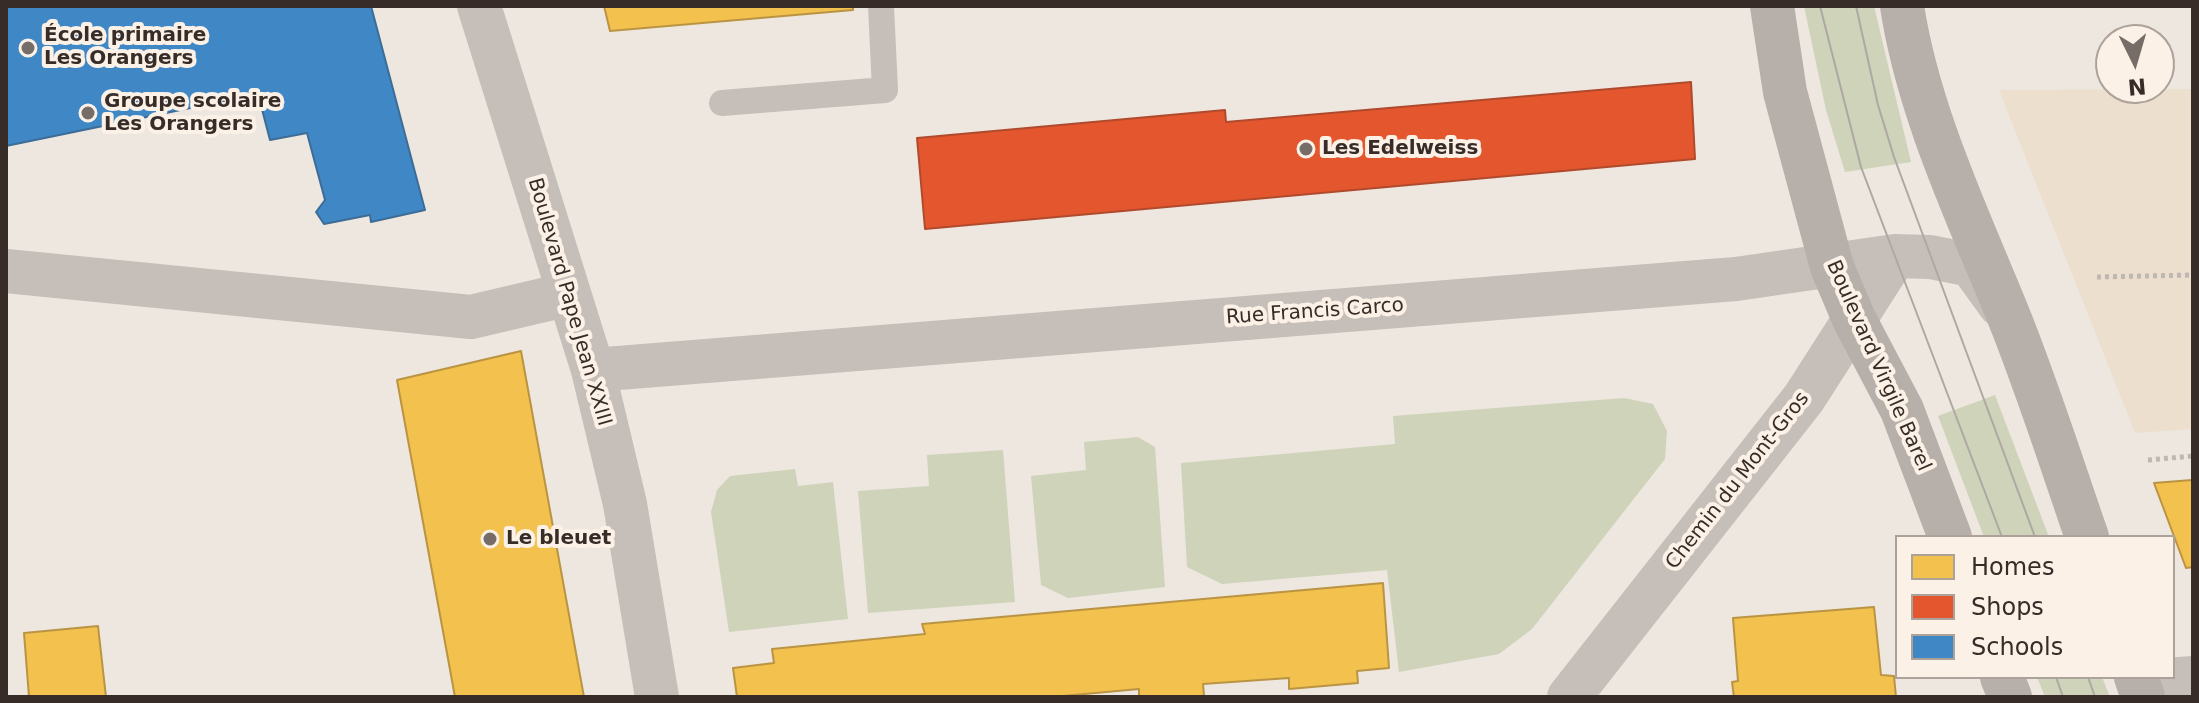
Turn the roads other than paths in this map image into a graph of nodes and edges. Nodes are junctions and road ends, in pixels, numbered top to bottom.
1 (479, 6) edge
2 (881, 6) edge
3 (1772, 6) edge
4 (1902, 6) edge
5 (722, 103) dead end
6 (1895, 256) junction
7 (1832, 267) junction
8 (6, 271) edge
9 (569, 294) junction
10 (2009, 316) junction
11 (1854, 319) junction
12 (593, 370) junction
13 (1949, 535) edge
14 (2086, 535) edge
15 (2193, 678) edge
16 (2139, 685) edge
17 (657, 697) edge
18 (1569, 697) edge

1 - 9 street, Boulevard Pape Jean XXIII
2 - 5 lane
3 - 7 main road, Boulevard Virgile Barel
4 - 10 main road
6 - 7 street, Rue Francis Carco
6 - 10 street, Rue Francis Carco
6 - 11 street, Chemin du Mont-Gros
7 - 11 main road, Boulevard Virgile Barel
7 - 12 street, Rue Francis Carco
8 - 9 street
9 - 12 street, Boulevard Pape Jean XXIII
10 - 14 main road
11 - 13 main road, Boulevard Virgile Barel
11 - 18 street, Chemin du Mont-Gros
12 - 17 street, Boulevard Pape Jean XXIII
15 - 16 street

